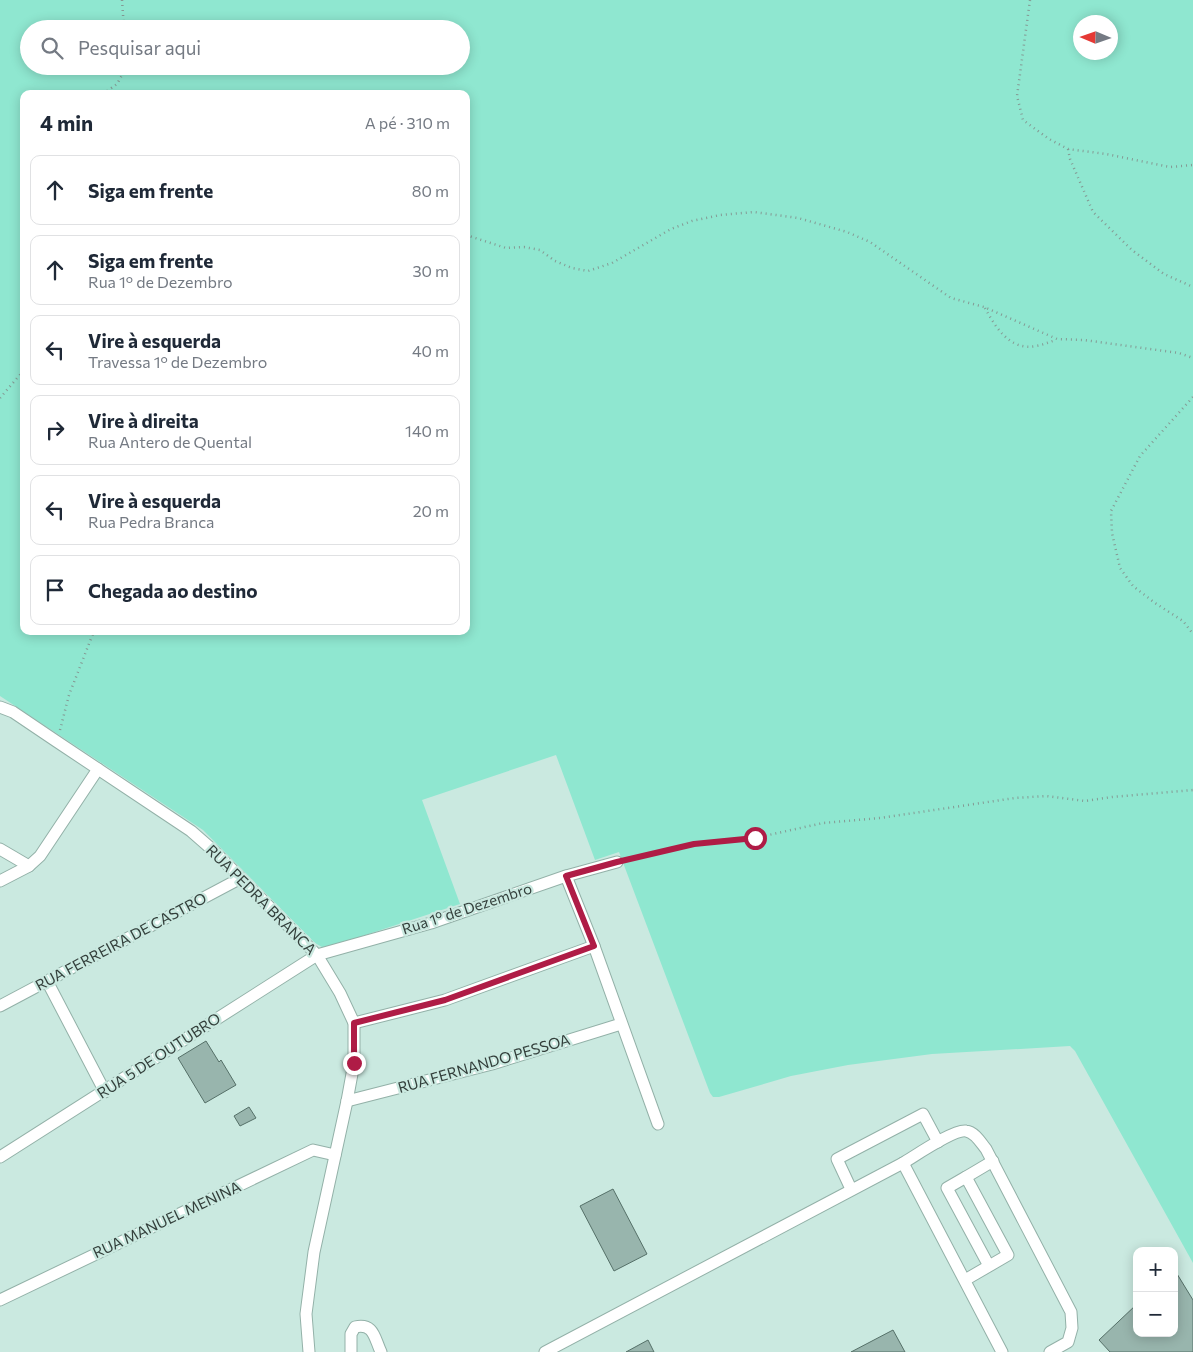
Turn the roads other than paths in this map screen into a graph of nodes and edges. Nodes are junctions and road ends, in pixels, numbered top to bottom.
1 (0, 707) edge
2 (98, 769) junction
3 (0, 849) edge
4 (617, 862) road end
5 (28, 866) junction
6 (566, 876) junction
7 (241, 878) junction
8 (0, 881) edge
9 (594, 946) junction
10 (317, 955) junction
11 (47, 981) junction
12 (0, 1006) edge
13 (354, 1023) junction
14 (621, 1024) junction
15 (105, 1092) junction
16 (347, 1101) junction
17 (658, 1124) dead end
18 (938, 1142) junction
19 (335, 1155) junction
20 (0, 1157) edge
21 (993, 1162) junction
22 (903, 1163) junction
23 (966, 1177) junction
24 (851, 1189) junction
25 (989, 1266) junction
26 (964, 1280) junction
27 (0, 1300) edge
28 (309, 1352) edge
29 (352, 1352) edge
30 (381, 1352) edge
31 (545, 1352) edge
32 (1002, 1352) edge
33 (1050, 1352) edge

1 - 2 street, RUA PEDRA BRANCA
2 - 5 street
2 - 7 street, RUA PEDRA BRANCA
3 - 5 street
4 - 6 street, Rua 1º de Dezembro
5 - 8 street
6 - 9 street
6 - 10 street, Rua 1º de Dezembro
7 - 10 street, RUA PEDRA BRANCA
7 - 11 street, RUA FERREIRA DE CASTRO
9 - 13 street
9 - 14 street
10 - 13 street, RUA PEDRA BRANCA
10 - 15 street, RUA 5 DE OUTUBRO
11 - 12 street, RUA FERREIRA DE CASTRO
11 - 15 street
13 - 16 street, RUA PEDRA BRANCA
14 - 16 street, RUA FERNANDO PESSOA
14 - 17 street
15 - 20 street, RUA 5 DE OUTUBRO
16 - 19 street, RUA PEDRA BRANCA
18 - 21 street
18 - 22 street
18 - 24 street
19 - 27 street, RUA MANUEL MENINA
19 - 28 street, RUA PEDRA BRANCA
21 - 23 street
21 - 33 street
22 - 24 street
22 - 26 street
23 - 25 street
23 - 25 street
24 - 31 street
25 - 26 street
26 - 32 street
29 - 30 street

